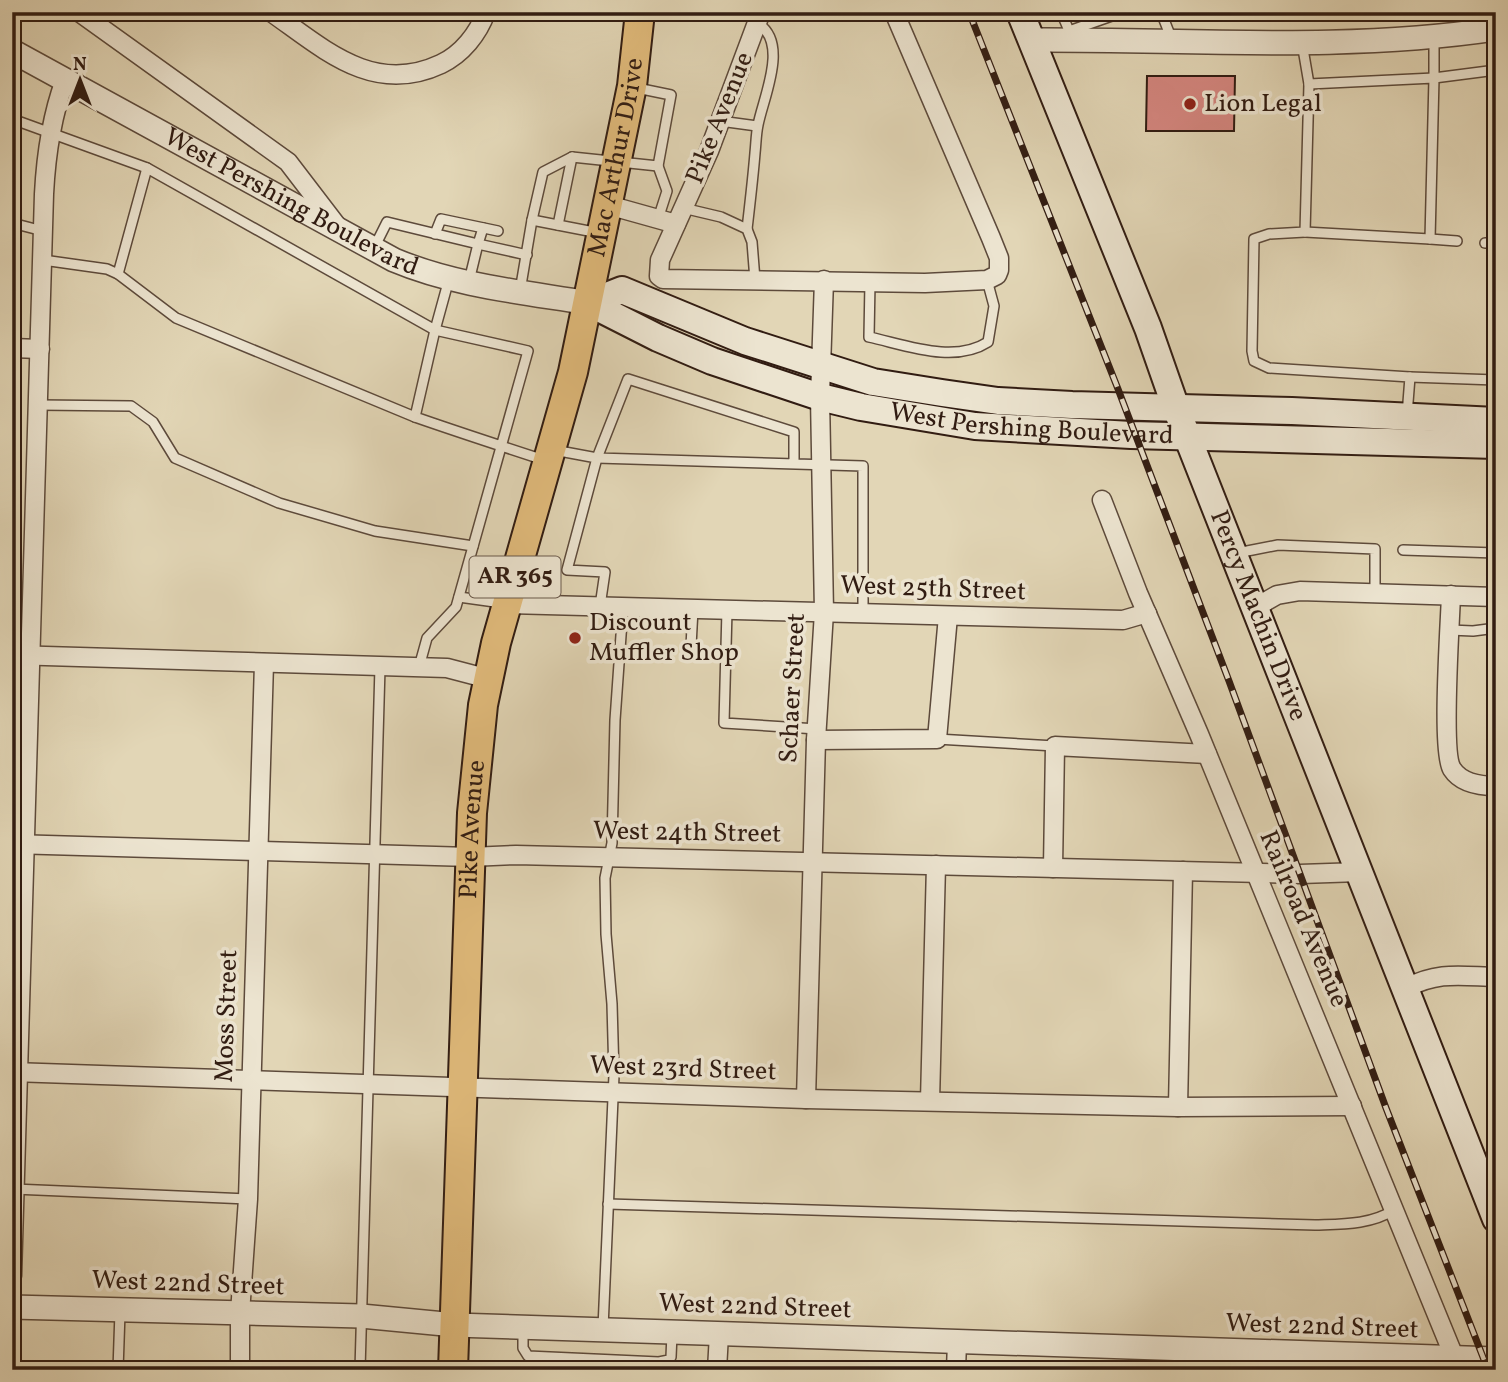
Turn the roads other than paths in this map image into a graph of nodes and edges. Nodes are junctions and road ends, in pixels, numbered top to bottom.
1 (79, 12) edge
2 (271, 12) edge
3 (486, 12) edge
4 (640, 12) edge
5 (894, 12) edge
6 (1020, 12) edge
7 (1062, 12) edge
8 (1123, 12) edge
9 (1161, 12) edge
10 (759, 18) edge
11 (1496, 29) edge
12 (1071, 35) junction
13 (1434, 36) junction
14 (1031, 40) junction
15 (1172, 41) junction
16 (1302, 42) junction
17 (12, 51) edge
18 (1496, 70) edge
19 (1434, 78) junction
20 (65, 80) junction
21 (1309, 84) junction
22 (632, 86) junction
23 (12, 119) edge
24 (720, 121) junction
25 (757, 126) junction
26 (50, 132) junction
27 (572, 157) junction
28 (617, 161) junction
29 (658, 166) junction
30 (147, 168) junction
31 (608, 205) junction
32 (680, 216) junction
33 (658, 219) junction
34 (532, 220) junction
35 (12, 223) edge
36 (558, 225) junction
37 (483, 228) junction
38 (747, 229) junction
39 (43, 231) junction
40 (341, 232) junction
41 (498, 232) dead end
42 (1305, 232) junction
43 (435, 234) junction
44 (603, 234) junction
45 (1430, 239) junction
46 (1457, 241) dead end
47 (1485, 243) dead end
48 (1496, 243) edge
49 (478, 244) junction
50 (373, 249) junction
51 (527, 255) junction
52 (43, 261) junction
53 (118, 274) junction
54 (993, 275) junction
55 (755, 280) junction
56 (459, 281) junction
57 (824, 281) junction
58 (870, 282) junction
59 (520, 291) junction
60 (589, 303) junction
61 (435, 330) junction
62 (12, 348) edge
63 (40, 349) junction
64 (822, 365) junction
65 (1410, 377) junction
66 (1496, 380) edge
67 (820, 397) junction
68 (39, 405) junction
69 (1176, 408) junction
70 (415, 417) junction
71 (1407, 417) junction
72 (1496, 421) edge
73 (1188, 437) junction
74 (501, 446) junction
75 (1496, 446) edge
76 (551, 456) junction
77 (597, 458) junction
78 (794, 463) junction
79 (822, 464) junction
80 (1102, 500) dead end
81 (473, 546) junction
82 (1403, 550) dead end
83 (1235, 553) junction
84 (1496, 553) edge
85 (1375, 593) junction
86 (1451, 595) junction
87 (459, 597) junction
88 (1496, 597) edge
89 (508, 604) junction
90 (600, 607) junction
91 (622, 607) junction
92 (1256, 607) junction
93 (693, 609) junction
94 (727, 610) junction
95 (824, 612) junction
96 (863, 613) junction
97 (1147, 614) junction
98 (948, 616) junction
99 (1496, 628) edge
100 (1450, 630) junction
101 (691, 646) dead end
102 (12, 655) edge
103 (31, 655) junction
104 (264, 663) junction
105 (380, 667) junction
106 (419, 668) junction
107 (489, 679) junction
108 (816, 734) junction
109 (937, 739) junction
110 (1055, 746) junction
111 (1207, 754) junction
112 (1496, 786) edge
113 (19, 844) edge
114 (258, 850) junction
115 (375, 854) junction
116 (470, 856) junction
117 (609, 858) junction
118 (814, 863) junction
119 (936, 865) junction
120 (1053, 869) junction
121 (1183, 871) junction
122 (1360, 872) junction
123 (1257, 873) junction
124 (17, 962) edge
125 (1496, 977) edge
126 (1406, 988) junction
127 (15, 1072) edge
128 (252, 1080) junction
129 (368, 1083) junction
130 (464, 1086) junction
131 (613, 1093) junction
132 (806, 1099) junction
133 (930, 1101) junction
134 (1352, 1106) junction
135 (1178, 1107) junction
136 (13, 1189) edge
137 (248, 1199) junction
138 (608, 1204) junction
139 (1394, 1209) junction
140 (1496, 1219) edge
141 (12, 1276) edge
142 (12, 1307) edge
143 (120, 1310) junction
144 (240, 1313) junction
145 (361, 1316) junction
146 (455, 1325) junction
147 (523, 1327) junction
148 (603, 1330) junction
149 (672, 1332) junction
150 (719, 1334) junction
151 (957, 1342) junction
152 (1455, 1359) junction
153 (1496, 1359) edge
154 (1188, 1360) edge
155 (1412, 1364) edge
156 (118, 1370) edge
157 (240, 1370) edge
158 (359, 1370) edge
159 (453, 1370) edge
160 (718, 1370) edge
161 (956, 1370) edge

1 - 40 street
2 - 3 street
4 - 22 main road, Mac Arthur Drive / AR 365
5 - 54 street
6 - 14 main road, Percy Machin Drive
7 - 12 lane
8 - 12 lane
9 - 15 lane
10 - 24 street, Pike Avenue
10 - 25 lane
11 - 13 street
12 - 14 street
12 - 15 street
13 - 16 street
13 - 19 lane
14 - 69 main road, Percy Machin Drive
15 - 16 street
16 - 21 lane
17 - 20 street, West Pershing Boulevard
18 - 19 lane
19 - 21 lane
19 - 45 lane
20 - 26 street
20 - 40 street, West Pershing Boulevard
21 - 42 lane
22 - 28 main road, Mac Arthur Drive / AR 365
22 - 29 lane
23 - 26 lane
24 - 25 lane
24 - 32 street, Pike Avenue
25 - 38 lane
26 - 30 lane
26 - 39 street
27 - 28 lane
27 - 34 lane
27 - 36 lane
28 - 29 lane
28 - 31 main road, Mac Arthur Drive / AR 365
29 - 33 lane
30 - 53 lane
30 - 61 lane
31 - 33 street
31 - 44 main road, Mac Arthur Drive / AR 365
32 - 33 street
32 - 38 lane
32 - 55 street, Pike Avenue
34 - 36 lane
34 - 51 lane
35 - 39 lane
36 - 44 lane
37 - 41 lane
37 - 43 lane
37 - 49 lane
38 - 55 lane
39 - 52 street
40 - 50 street, West Pershing Boulevard
42 - 45 lane
42 - 65 lane
43 - 49 lane
43 - 50 lane
44 - 60 main road, Mac Arthur Drive / AR 365
45 - 46 lane
47 - 48 lane
49 - 51 lane
49 - 56 lane
50 - 56 street, West Pershing Boulevard
51 - 59 lane
52 - 53 lane
52 - 63 street
53 - 70 lane
54 - 58 street
54 - 58 lane
55 - 57 street
56 - 59 street, West Pershing Boulevard
56 - 61 lane
57 - 58 street
57 - 64 street, Schaer Street
59 - 60 street, West Pershing Boulevard
60 - 64 main road, West Pershing Boulevard
60 - 67 main road, West Pershing Boulevard
60 - 76 main road, Pike Avenue / AR 365
61 - 70 lane
61 - 74 lane
62 - 63 street
63 - 68 street
64 - 67 street, Schaer Street
64 - 69 main road, West Pershing Boulevard
65 - 66 lane
65 - 71 lane
67 - 73 main road, West Pershing Boulevard
67 - 79 street, Schaer Street
68 - 81 lane
68 - 103 street
69 - 71 main road, West Pershing Boulevard
69 - 73 main road, Percy Machin Drive
70 - 74 lane
71 - 72 main road, West Pershing Boulevard
73 - 75 main road, West Pershing Boulevard
73 - 83 main road, Percy Machin Drive
74 - 76 lane
74 - 81 lane
76 - 77 lane
76 - 89 main road, Pike Avenue / AR 365
77 - 78 lane
77 - 78 lane
77 - 90 lane
78 - 79 lane
79 - 95 street, Schaer Street
79 - 96 lane
80 - 97 street, Railroad Avenue
81 - 87 lane
82 - 84 lane
83 - 85 lane
83 - 92 main road, Percy Machin Drive
85 - 86 street
85 - 92 street
86 - 88 street
86 - 100 street
87 - 89 lane
87 - 106 lane
89 - 90 street, West 25th Street
89 - 107 main road, Pike Avenue / AR 365
90 - 91 street, West 25th Street
91 - 93 street, West 25th Street
91 - 117 lane
92 - 122 main road, Percy Machin Drive
93 - 94 street, West 25th Street
93 - 101 lane
94 - 95 street, West 25th Street
94 - 108 lane
95 - 96 street, West 25th Street
95 - 108 street, Schaer Street
96 - 98 street, West 25th Street
97 - 98 street, West 25th Street
97 - 111 street, Railroad Avenue
98 - 109 street
99 - 100 lane
100 - 112 street
102 - 103 street
103 - 104 street
103 - 113 street
104 - 105 street
104 - 114 street, Moss Street
105 - 106 street
105 - 115 lane
106 - 107 street
107 - 116 main road, Pike Avenue / AR 365
108 - 109 street
108 - 118 street, Schaer Street
109 - 110 lane
110 - 111 street
110 - 120 street
111 - 123 street, Railroad Avenue
113 - 114 street, West 24th Street
113 - 124 street
114 - 115 street, West 24th Street
114 - 128 street, Moss Street
115 - 116 street, West 24th Street
115 - 129 lane
116 - 117 street, West 24th Street
116 - 130 main road, Pike Avenue / AR 365
117 - 118 street, West 24th Street
117 - 131 lane
118 - 119 street, West 24th Street
118 - 132 street, Schaer Street
119 - 120 street, West 24th Street
119 - 133 street
120 - 121 street, West 24th Street
121 - 123 street, West 24th Street
121 - 135 street
122 - 123 street, West 24th Street
122 - 126 main road, Percy Machin Drive
123 - 134 street, Railroad Avenue
124 - 127 street
125 - 126 street
126 - 140 main road, Percy Machin Drive
127 - 128 street, West 23rd Street
127 - 136 street
128 - 129 street, West 23rd Street
128 - 137 street, Moss Street
129 - 130 street, West 23rd Street
129 - 145 lane
130 - 131 street, West 23rd Street
130 - 146 main road, Pike Avenue / AR 365
131 - 132 street, West 23rd Street
131 - 138 lane
132 - 133 street, West 23rd Street
133 - 135 street, West 23rd Street
134 - 135 street, West 23rd Street
134 - 139 street, Railroad Avenue
136 - 137 lane
136 - 141 street
137 - 144 street, Moss Street
138 - 139 lane
138 - 148 lane
139 - 152 street, Railroad Avenue
142 - 143 street, West 22nd Street
143 - 144 street, West 22nd Street
143 - 156 lane
144 - 145 street, West 22nd Street
144 - 157 street, Moss Street
145 - 146 street, West 22nd Street
145 - 158 lane
146 - 147 street, West 22nd Street
146 - 159 main road, Pike Avenue / AR 365
147 - 148 street, West 22nd Street
147 - 149 lane
148 - 149 street, West 22nd Street
149 - 150 street, West 22nd Street
150 - 151 street, West 22nd Street
150 - 160 street
151 - 154 street, West 22nd Street
151 - 161 street
152 - 153 street, West 22nd Street
152 - 155 street, West 22nd Street
154 - 155 street, West 22nd Street

